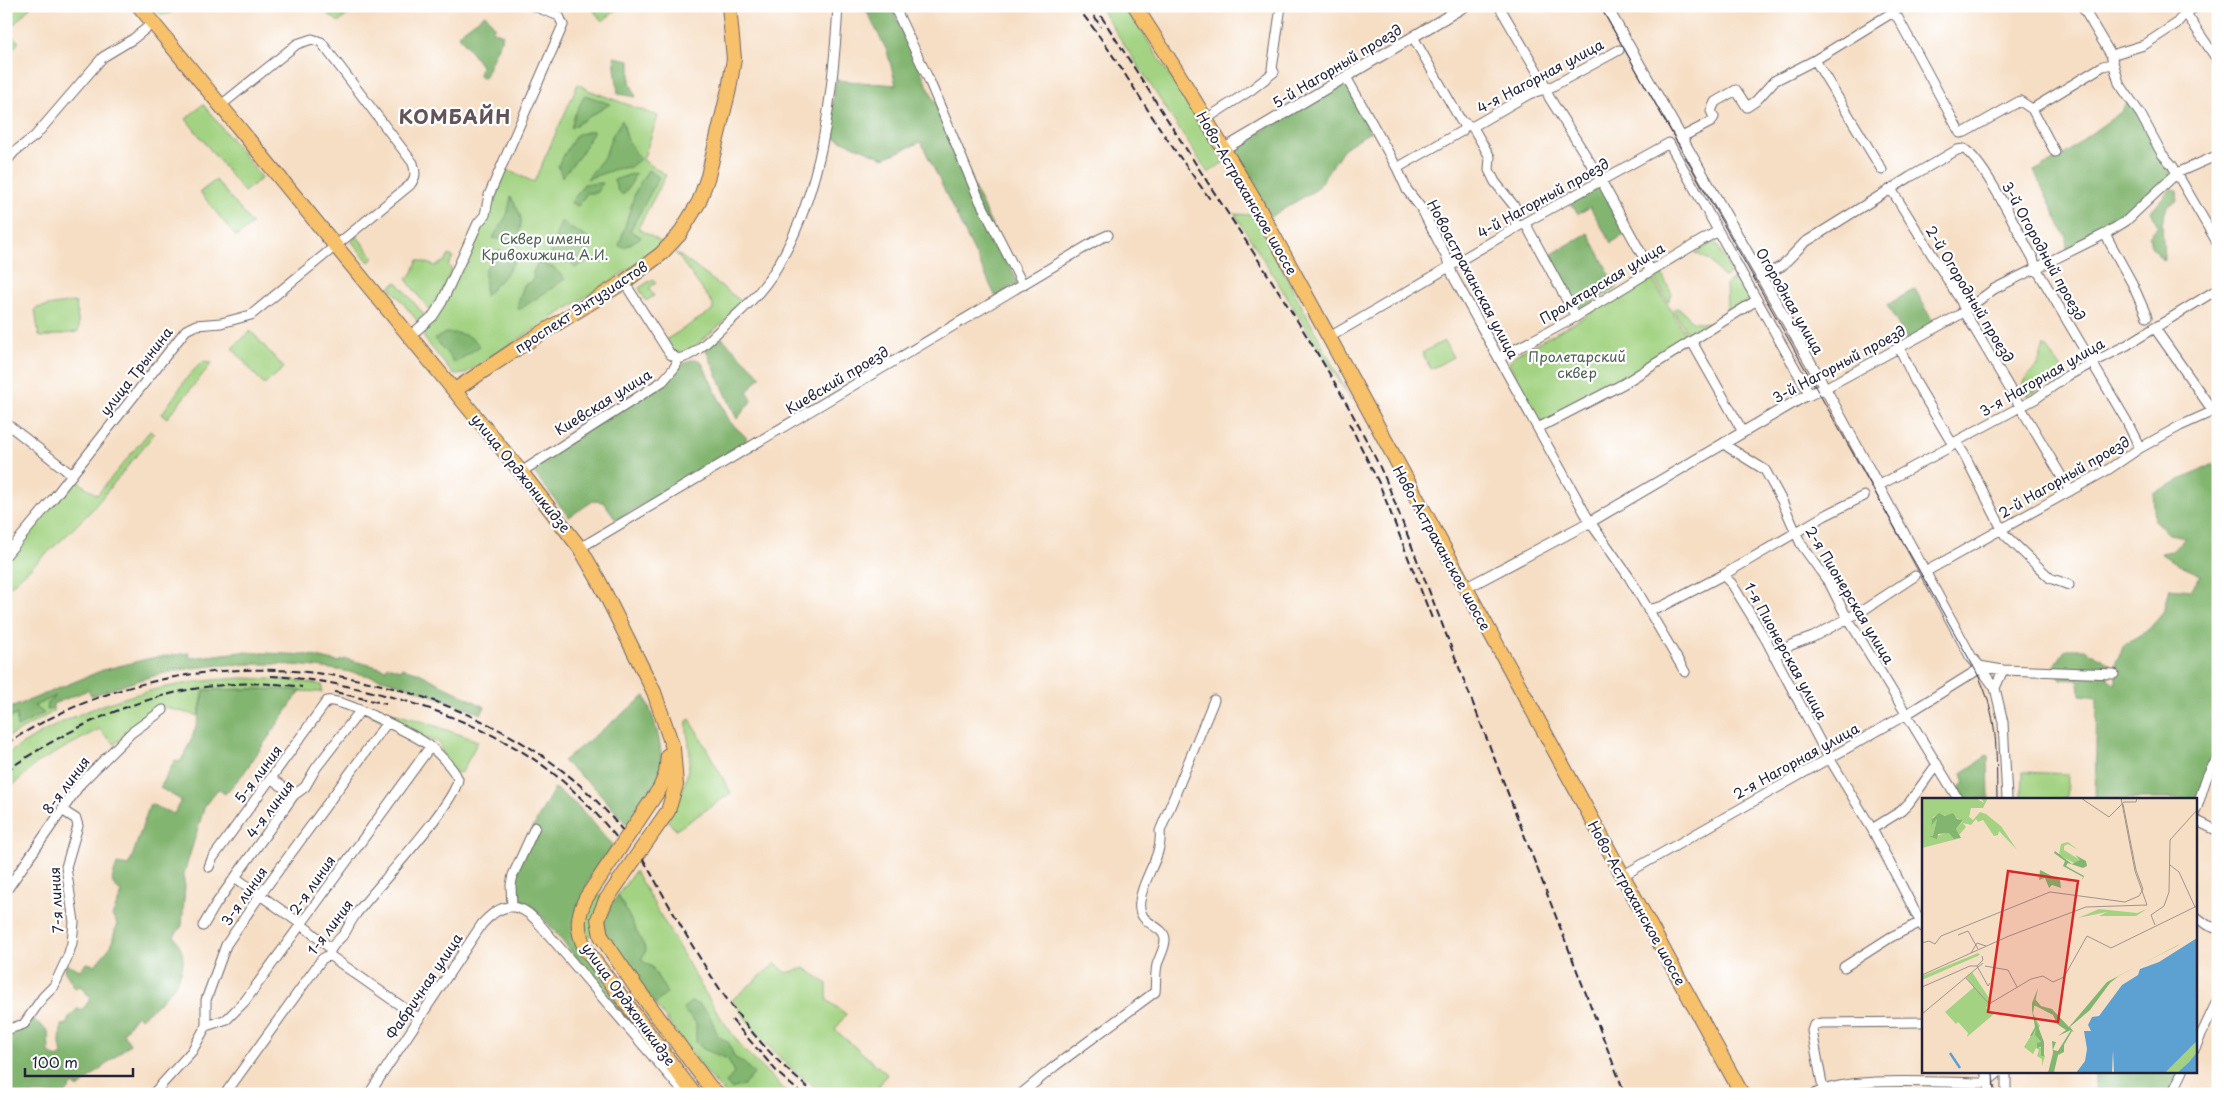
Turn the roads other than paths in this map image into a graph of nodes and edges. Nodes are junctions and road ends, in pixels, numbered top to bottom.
1 (139, 6) edge
2 (534, 6) edge
3 (729, 6) edge
4 (838, 6) edge
5 (894, 6) edge
6 (1135, 6) edge
7 (1281, 6) edge
8 (1465, 6) edge
9 (1499, 6) edge
10 (1606, 6) edge
11 (1903, 6) edge
12 (2082, 6) edge
13 (2198, 6) edge
14 (2185, 9) edge
15 (1893, 14) junction
16 (153, 23) junction
17 (1413, 37) junction
18 (1620, 50) dead end
19 (1815, 60) junction
20 (2112, 60) junction
21 (2218, 61) edge
22 (1346, 77) junction
23 (1546, 90) junction
24 (220, 106) junction
25 (2032, 109) junction
26 (1206, 119) junction
27 (1469, 125) junction
28 (1680, 138) junction
29 (1224, 149) junction
30 (2055, 152) dead end
31 (2218, 155) edge
32 (6, 162) edge
33 (1397, 168) junction
34 (1882, 170) dead end
35 (2177, 172) junction
36 (1601, 181) junction
37 (1891, 189) junction
38 (1521, 225) junction
39 (1718, 231) junction
40 (2105, 234) junction
41 (1108, 235) dead end
42 (2218, 244) edge
43 (336, 245) junction
44 (1449, 267) junction
45 (2036, 268) junction
46 (1651, 271) junction
47 (1760, 277) junction
48 (624, 282) junction
49 (1022, 285) junction
50 (2218, 289) edge
51 (1757, 300) junction
52 (1965, 309) junction
53 (1576, 317) junction
54 (2147, 317) dead end
55 (2154, 327) junction
56 (410, 336) junction
57 (1328, 338) junction
58 (1692, 342) junction
59 (1899, 347) junction
60 (1499, 358) junction
61 (678, 359) junction
62 (2092, 364) junction
63 (1825, 388) junction
64 (455, 390) junction
65 (1810, 396) junction
66 (2021, 406) junction
67 (2215, 410) edge
68 (6, 423) edge
69 (1538, 428) junction
70 (1743, 432) junction
71 (1725, 442) junction
72 (1954, 443) junction
73 (2140, 448) junction
74 (521, 472) junction
75 (72, 475) junction
76 (1878, 486) junction
77 (2070, 491) junction
78 (1864, 496) dead end
79 (1590, 522) junction
80 (2001, 529) junction
81 (1796, 532) junction
82 (580, 548) junction
83 (6, 555) edge
84 (1925, 572) junction
85 (1723, 576) junction
86 (1915, 576) dead end
87 (2069, 585) dead end
88 (1464, 588) junction
89 (1648, 610) junction
90 (1848, 617) junction
91 (1774, 657) junction
92 (1979, 666) junction
93 (2004, 670) junction
94 (1685, 672) dead end
95 (2114, 674) dead end
96 (1995, 688) junction
97 (1214, 700) dead end
98 (163, 710) dead end
99 (360, 711) junction
100 (1907, 714) junction
101 (386, 724) junction
102 (667, 726) junction
103 (430, 747) junction
104 (1830, 758) junction
105 (2218, 759) edge
106 (1937, 764) junction
107 (272, 779) junction
108 (294, 796) junction
109 (1957, 798) edge
110 (2007, 798) edge
111 (2196, 809) edge
112 (62, 810) junction
113 (2196, 821) edge
114 (535, 827) dead end
115 (1872, 829) junction
116 (2218, 832) edge
117 (209, 867) dead end
118 (1622, 876) junction
119 (236, 878) junction
120 (6, 891) edge
121 (261, 896) junction
122 (512, 907) junction
123 (2196, 917) edge
124 (1922, 923) edge
125 (301, 924) junction
126 (204, 926) dead end
127 (2218, 929) edge
128 (329, 952) junction
129 (1844, 967) dead end
130 (2218, 1000) edge
131 (418, 1018) junction
132 (1922, 1022) edge
133 (206, 1026) junction
134 (6, 1030) edge
135 (2196, 1046) edge
136 (1985, 1072) edge
137 (1999, 1072) edge
138 (2006, 1072) edge
139 (2183, 1072) edge
140 (1987, 1082) junction
141 (708, 1091) edge
142 (1820, 1092) edge
143 (153, 1094) edge
144 (225, 1094) edge
145 (369, 1094) edge
146 (685, 1094) edge
147 (694, 1094) edge
148 (1021, 1094) edge
149 (1742, 1094) edge
150 (1990, 1094) edge
151 (2006, 1094) edge
152 (2172, 1094) edge

1 - 16 main road, улица Орджоникидзе
2 - 56 street
3 - 48 main road, проспект Энтузиастов
4 - 61 street, Киевская улица
5 - 49 street
6 - 26 main road, Ново-Астраханское шоссе
7 - 26 street
8 - 17 street, 5-й Нагорный проезд
9 - 23 street
10 - 28 street, Огородная улица
11 - 15 street
12 - 20 street
13 - 14 street
14 - 20 street
14 - 21 street
15 - 19 street
15 - 25 street
16 - 24 main road, улица Орджоникидзе
16 - 32 street
17 - 22 street, 5-й Нагорный проезд
17 - 27 street
18 - 23 street, 4-я Нагорная улица
19 - 28 street
19 - 34 street
20 - 25 street
20 - 35 street
22 - 29 street, 5-й Нагорный проезд
22 - 33 street, Новоастраханская улица
23 - 27 street, 4-я Нагорная улица
23 - 36 street
24 - 43 main road, улица Орджоникидзе
24 - 43 street
25 - 30 street
26 - 29 main road, Ново-Астраханское шоссе
27 - 33 street, 4-я Нагорная улица
27 - 38 street
28 - 47 street, Огородная улица
29 - 57 main road, Ново-Астраханское шоссе
31 - 35 street, 3-й Нагорный проезд
33 - 44 street, Новоастраханская улица
35 - 40 street, 3-й Нагорный проезд
35 - 42 street
36 - 38 street, 4-й Нагорный проезд
36 - 39 street, 4-й Нагорный проезд
36 - 46 street
37 - 45 street, 3-й Огородный проезд
37 - 47 street
37 - 52 street, 2-й Огородный проезд
38 - 44 street, 4-й Нагорный проезд
38 - 53 street
39 - 46 street, Пролетарская улица
39 - 51 street
40 - 45 street, 3-й Нагорный проезд
40 - 54 street
41 - 49 street, Киевский проезд
43 - 56 main road, улица Орджоникидзе
43 - 75 street, улица Трынина
44 - 57 street, 4-й Нагорный проезд
44 - 60 street, Новоастраханская улица
45 - 52 street, 3-й Нагорный проезд
45 - 62 street, 3-й Огородный проезд
46 - 53 street, Пролетарская улица
47 - 63 street, Огородная улица
48 - 61 street
48 - 64 main road, проспект Энтузиастов
49 - 82 street, Киевский проезд
50 - 55 street, 3-я Нагорная улица
51 - 58 street
51 - 65 street
52 - 59 street, 3-й Нагорный проезд
52 - 66 street, 2-й Огородный проезд
53 - 60 street, Пролетарская улица
55 - 62 street, 3-я Нагорная улица
55 - 67 street
56 - 64 main road, улица Орджоникидзе
57 - 88 main road, Ново-Астраханское шоссе
58 - 69 street
58 - 70 street
59 - 63 street, 3-й Нагорный проезд
59 - 72 street
60 - 69 street, Новоастраханская улица
61 - 74 street, Киевская улица
62 - 66 street, 3-я Нагорная улица
62 - 73 street, 3-й Огородный проезд
63 - 65 street, 3-й Нагорный проезд
63 - 76 street, Огородная улица
64 - 74 main road, улица Орджоникидзе
65 - 70 street, 3-й Нагорный проезд
66 - 72 street, 3-я Нагорная улица
66 - 77 street, 2-й Огородный проезд
67 - 73 street, 2-й Нагорный проезд
68 - 75 street
69 - 79 street, Новоастраханская улица
70 - 71 street, 3-й Нагорный проезд
71 - 79 street, 3-й Нагорный проезд
71 - 81 street, 2-я Пионерская улица
72 - 76 street, 3-я Нагорная улица
72 - 80 street
73 - 77 street, 2-й Нагорный проезд
74 - 82 main road, улица Орджоникидзе
75 - 83 street, улица Трынина
76 - 84 street, Огородная улица
77 - 80 street, 2-й Нагорный проезд
78 - 81 street
79 - 88 street, 3-й Нагорный проезд
79 - 89 street, Новоастраханская улица
80 - 84 street, 2-й Нагорный проезд
80 - 87 street
81 - 85 street
81 - 90 street, 2-я Пионерская улица
82 - 102 main road, улица Орджоникидзе
84 - 92 street, Огородная улица
85 - 89 street
85 - 91 street, 1-я Пионерская улица
86 - 90 street
88 - 118 main road, Ново-Астраханское шоссе
89 - 94 street, Новоастраханская улица
90 - 91 street
90 - 100 street, 2-я Пионерская улица
91 - 104 street, 1-я Пионерская улица
92 - 93 street
92 - 96 street, Огородная улица
92 - 100 street, 2-я Нагорная улица
93 - 95 street
93 - 96 street
96 - 110 street, Огородная улица
97 - 148 street
98 - 112 street, 8-я линия
99 - 101 street
99 - 107 street, 5-я линия
99 - 108 street, 4-я линия
100 - 104 street, 2-я Нагорная улица
100 - 106 street, 2-я Пионерская улица
101 - 103 street
101 - 121 street, 3-я линия
102 - 141 main road, улица Орджоникидзе
102 - 147 main road, улица Орджоникидзе
103 - 125 street, 2-я линия
103 - 128 street, 1-я линия
104 - 115 street, 1-я Пионерская улица
104 - 118 street, 2-я Нагорная улица
105 - 111 street
106 - 109 street, 2-я Пионерская улица
106 - 115 street
107 - 108 street
107 - 117 street, 5-я линия
108 - 119 street, 4-я линия
112 - 120 street, 8-я линия
112 - 134 street, 7-я линия
113 - 116 street
114 - 122 street
115 - 124 street, 1-я Пионерская улица
118 - 149 main road, Ново-Астраханское шоссе
119 - 121 street
119 - 126 street, 4-я линия
121 - 125 street
121 - 133 street, 3-я линия
122 - 131 street, Фабричная улица
122 - 146 street
123 - 127 street
124 - 129 street
125 - 128 street
125 - 133 street, 2-я линия
128 - 131 street
128 - 144 street, 1-я линия
130 - 135 street
131 - 145 street, Фабричная улица
132 - 142 street
133 - 143 street, 3-я линия
136 - 140 street
137 - 140 street
138 - 151 street
139 - 152 street
140 - 142 street
140 - 150 street

